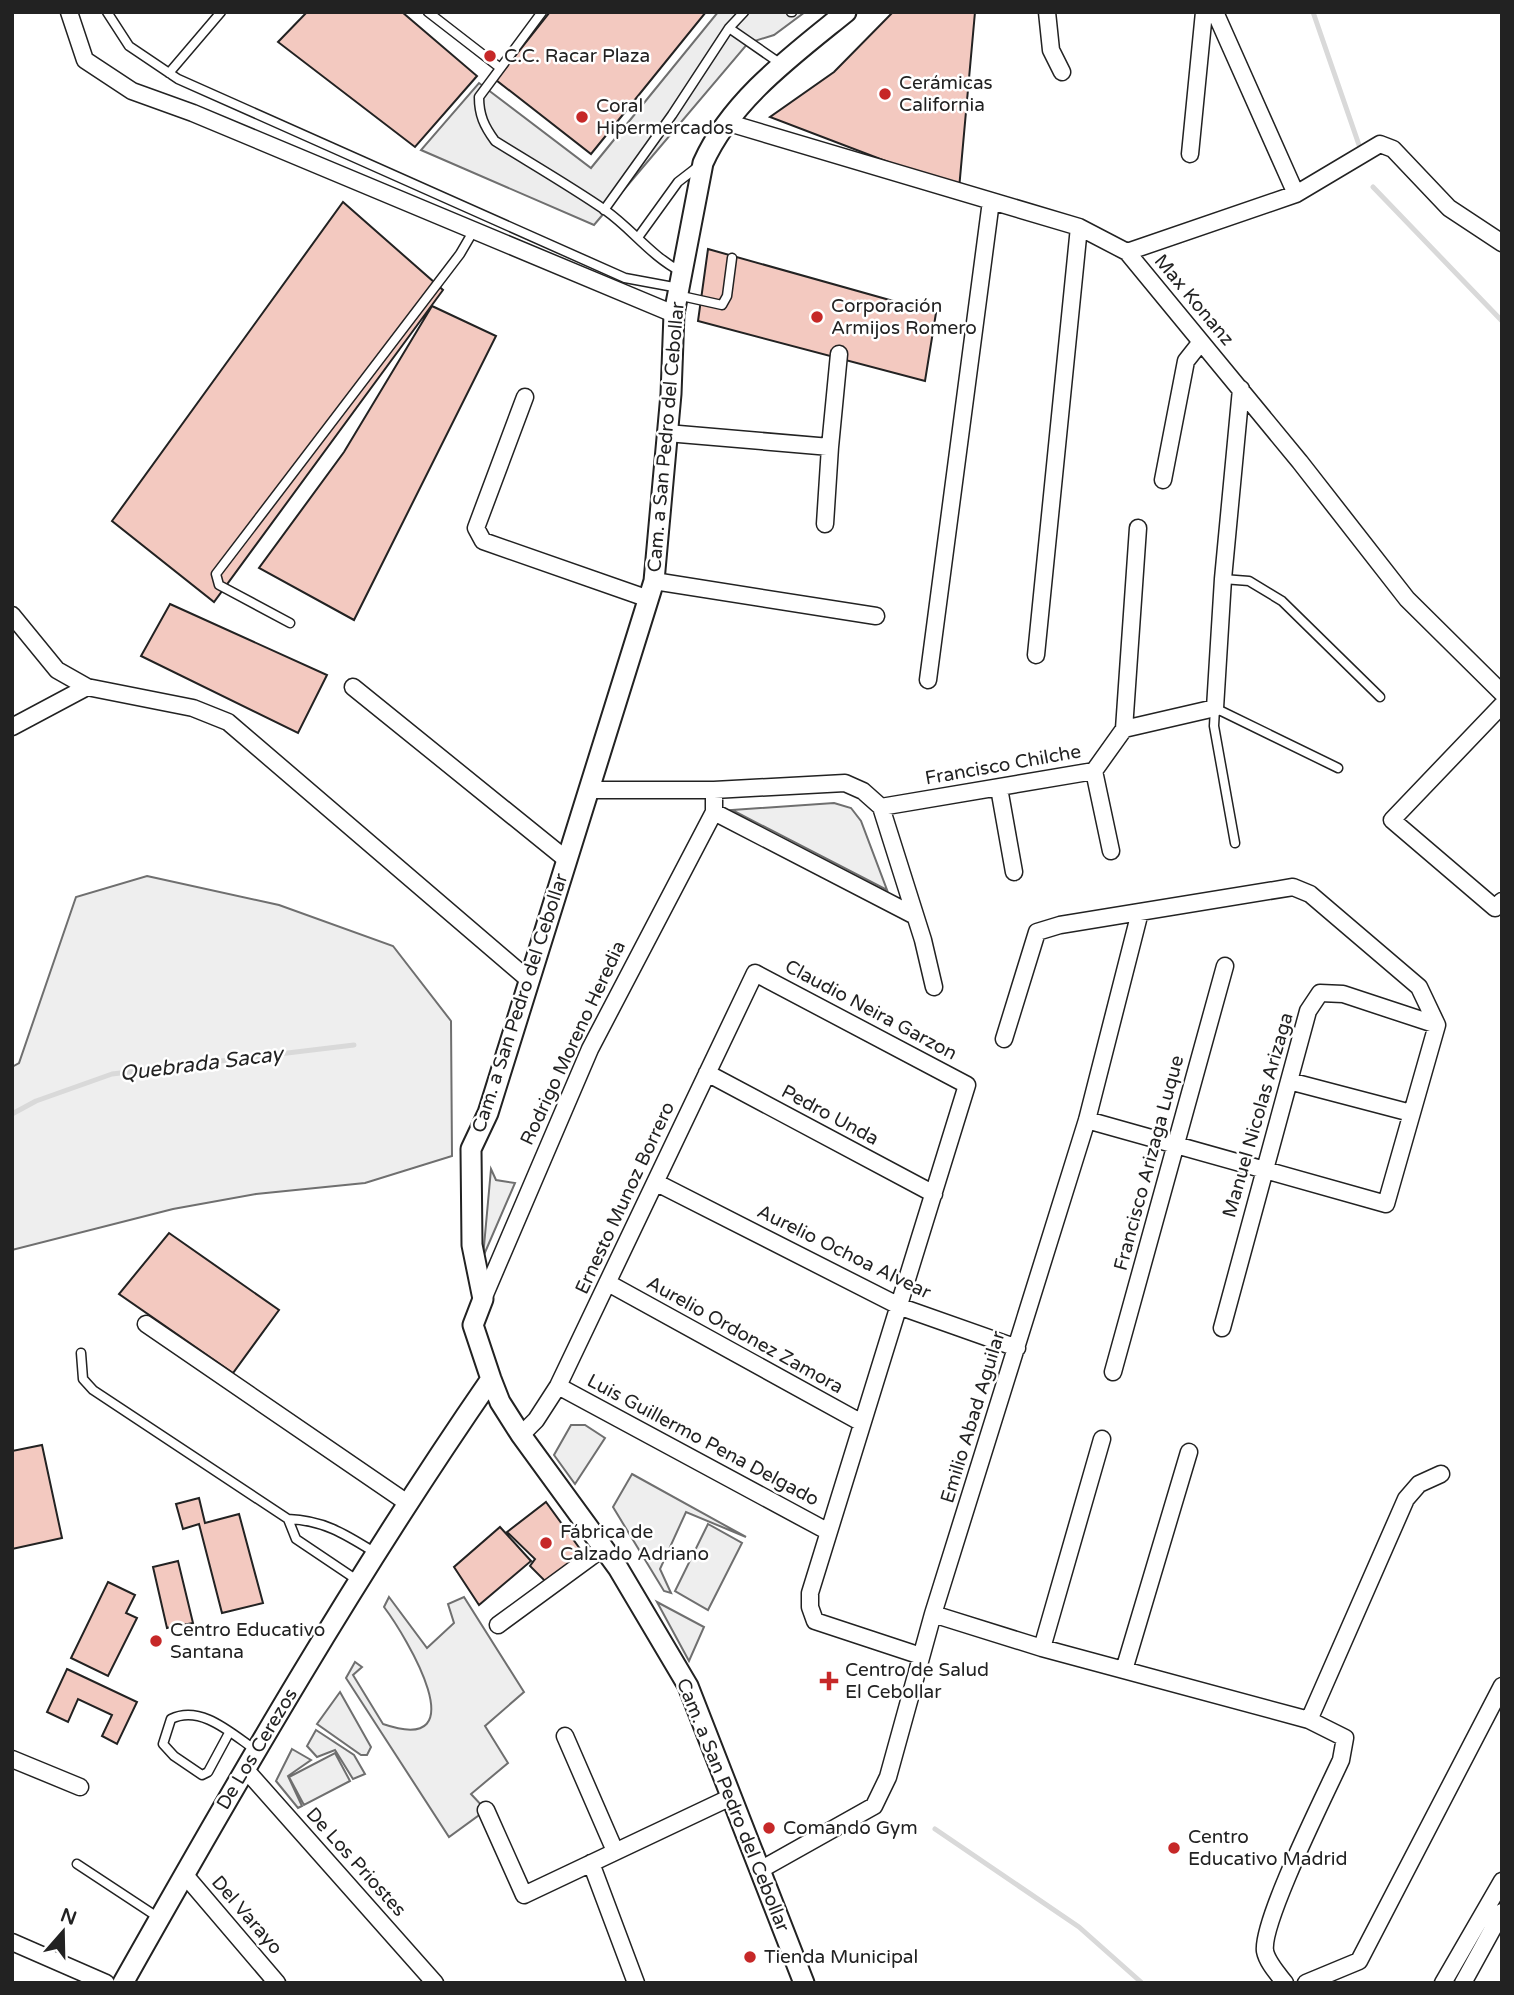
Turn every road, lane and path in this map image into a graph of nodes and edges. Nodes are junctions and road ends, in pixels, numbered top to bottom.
1 (69, 12) edge
2 (107, 12) edge
3 (221, 12) edge
4 (428, 12) edge
5 (542, 12) edge
6 (744, 12) edge
7 (846, 12) edge
8 (1047, 12) edge
9 (1205, 12) edge
10 (1215, 12) edge
11 (729, 28) junction
12 (781, 64) junction
13 (499, 67) junction
14 (1062, 72) dead end
15 (169, 73) junction
16 (729, 123) junction
17 (1190, 154) dead end
18 (703, 163) junction
19 (1296, 194) junction
20 (991, 201) junction
21 (604, 209) junction
22 (1079, 228) junction
23 (474, 230) junction
24 (639, 236) junction
25 (1502, 243) edge
26 (1127, 252) junction
27 (732, 258) dead end
28 (678, 292) junction
29 (1201, 342) junction
30 (839, 354) dead end
31 (1241, 389) junction
32 (525, 397) dead end
33 (667, 433) junction
34 (830, 447) junction
35 (1163, 480) dead end
36 (825, 524) dead end
37 (1138, 528) dead end
38 (1223, 579) junction
39 (650, 590) junction
40 (12, 615) edge
41 (876, 616) dead end
42 (290, 623) dead end
43 (1036, 655) dead end
44 (928, 680) dead end
45 (87, 687) junction
46 (353, 687) dead end
47 (1502, 693) edge
48 (1380, 696) dead end
49 (1502, 705) edge
50 (1215, 708) junction
51 (12, 727) edge
52 (1124, 729) junction
53 (1338, 768) dead end
54 (1094, 771) junction
55 (999, 788) junction
56 (589, 790) junction
57 (714, 790) junction
58 (881, 807) junction
59 (714, 812) junction
60 (1235, 843) dead end
61 (1111, 851) dead end
62 (567, 860) junction
63 (1014, 872) dead end
64 (1499, 904) edge
65 (1140, 912) junction
66 (915, 916) junction
67 (1225, 965) dead end
68 (755, 972) joint
69 (529, 980) junction
70 (934, 987) dead end
71 (1437, 1025) junction
72 (1004, 1039) dead end
73 (707, 1073) junction
74 (1289, 1081) junction
75 (1411, 1113) junction
76 (1087, 1120) junction
77 (1177, 1145) junction
78 (1263, 1169) junction
79 (657, 1183) junction
80 (934, 1194) junction
81 (608, 1283) junction
82 (483, 1298) junction
83 (901, 1307) junction
84 (146, 1324) dead end
85 (1222, 1328) dead end
86 (1017, 1348) junction
87 (81, 1353) dead end
88 (1113, 1372) dead end
89 (491, 1378) junction
90 (558, 1385) junction
91 (862, 1423) junction
92 (521, 1435) junction
93 (1102, 1439) dead end
94 (1189, 1452) dead end
95 (1441, 1474) dead end
96 (406, 1502) junction
97 (288, 1519) junction
98 (827, 1531) junction
99 (603, 1548) junction
100 (374, 1552) junction
101 (358, 1580) junction
102 (933, 1614) junction
103 (498, 1626) dead end
104 (1042, 1648) junction
105 (921, 1656) junction
106 (1124, 1670) junction
107 (1502, 1686) edge
108 (1309, 1720) junction
109 (229, 1733) junction
110 (565, 1736) dead end
111 (257, 1751) junction
112 (12, 1759) edge
113 (246, 1770) junction
114 (80, 1787) dead end
115 (729, 1798) junction
116 (485, 1810) dead end
117 (615, 1851) junction
118 (591, 1863) junction
119 (77, 1864) dead end
120 (760, 1870) junction
121 (184, 1874) junction
122 (1502, 1881) edge
123 (1498, 1912) edge
124 (159, 1918) junction
125 (12, 1942) edge
126 (634, 1982) edge
127 (106, 1983) edge
128 (123, 1983) edge
129 (277, 1983) edge
130 (435, 1983) edge
131 (804, 1983) edge
132 (1285, 1983) edge
133 (1306, 1983) edge
134 (1443, 1983) edge
135 (1463, 1983) edge

1 - 23 street
2 - 15 lane
3 - 15 lane
4 - 13 lane
5 - 13 lane
6 - 11 lane
7 - 12 street, Cam. a San Pedro del Cebollar
8 - 14 street
9 - 17 street
10 - 19 street
11 - 12 lane
11 - 21 lane
12 - 16 street, Cam. a San Pedro del Cebollar
13 - 21 lane
15 - 28 lane
16 - 18 street, Cam. a San Pedro del Cebollar
16 - 20 street, Max Konanz
18 - 24 lane
18 - 28 street, Cam. a San Pedro del Cebollar
19 - 25 street
19 - 26 street
20 - 22 street, Max Konanz
20 - 44 street
21 - 24 lane
22 - 26 street, Max Konanz
22 - 43 street
23 - 28 street
23 - 42 lane
24 - 28 lane
26 - 29 street, Max Konanz
27 - 28 lane
28 - 33 street, Cam. a San Pedro del Cebollar
29 - 31 street, Max Konanz
29 - 35 street
30 - 34 street
31 - 38 street
31 - 47 street, Max Konanz
32 - 39 street
33 - 34 street
33 - 39 street, Cam. a San Pedro del Cebollar
34 - 36 street
37 - 52 street
38 - 48 lane
38 - 50 street
39 - 41 street
39 - 56 street, Cam. a San Pedro del Cebollar
40 - 45 street
45 - 51 street
45 - 69 street
46 - 62 street
49 - 64 street
50 - 52 street
50 - 53 lane
50 - 60 lane
52 - 54 street, Francisco Chilche
54 - 55 street, Francisco Chilche
54 - 61 street
55 - 58 street, Francisco Chilche
55 - 63 street
56 - 57 street
56 - 62 street, Cam. a San Pedro del Cebollar
57 - 58 street
57 - 59 street
58 - 66 street
59 - 66 street
59 - 82 street, Rodrigo Moreno Heredia
62 - 69 street, Cam. a San Pedro del Cebollar
65 - 71 street
65 - 72 street
65 - 76 street, Emilio Abad Aguilar
66 - 70 street
67 - 77 street, Francisco Arizaga Luque
68 - 73 street, Ernesto Munoz Borrero
68 - 80 street, Claudio Neira Garzon
69 - 82 street, Cam. a San Pedro del Cebollar
71 - 74 street, Manuel Nicolas Arizaga
71 - 75 street
73 - 79 street, Ernesto Munoz Borrero
73 - 80 street, Pedro Unda
74 - 75 street
74 - 78 street, Manuel Nicolas Arizaga
75 - 78 street
76 - 77 street
76 - 86 street, Emilio Abad Aguilar
77 - 78 street
77 - 88 street, Francisco Arizaga Luque
78 - 85 street, Manuel Nicolas Arizaga
79 - 81 street, Ernesto Munoz Borrero
79 - 83 street, Aurelio Ochoa Alvear
80 - 83 street
81 - 90 street, Ernesto Munoz Borrero
81 - 91 street, Aurelio Ordonez Zamora
82 - 89 street, Cam. a San Pedro del Cebollar
83 - 86 street, Aurelio Ochoa Alvear
83 - 91 street
84 - 96 street
86 - 102 street, Emilio Abad Aguilar
87 - 97 lane
89 - 92 street, Cam. a San Pedro del Cebollar
89 - 96 street, De Los Cerezos
90 - 92 street, Ernesto Munoz Borrero
90 - 98 street, Luis Guillermo Pena Delgado
91 - 98 street
92 - 99 street, Cam. a San Pedro del Cebollar
93 - 104 street
94 - 106 street
95 - 108 street
96 - 100 street, De Los Cerezos
97 - 100 lane
97 - 101 lane
98 - 105 street
99 - 103 street
99 - 115 street, Cam. a San Pedro del Cebollar
100 - 101 street, De Los Cerezos
101 - 111 street, De Los Cerezos
102 - 104 street
102 - 105 street, Emilio Abad Aguilar
104 - 106 street
105 - 120 street, Emilio Abad Aguilar
106 - 108 street
107 - 133 street
108 - 132 street
109 - 109 lane
109 - 111 lane
110 - 117 street
111 - 113 street, De Los Cerezos
112 - 114 street
113 - 121 street, De Los Cerezos
113 - 130 street, De Los Priostes
115 - 117 street
115 - 120 street, Cam. a San Pedro del Cebollar
116 - 118 street
117 - 118 street
118 - 126 street
119 - 124 lane
120 - 131 street, Cam. a San Pedro del Cebollar
121 - 124 street, De Los Cerezos
121 - 129 street, Del Varayo
122 - 123 street
123 - 134 street
123 - 135 street
124 - 128 street, De Los Cerezos
125 - 127 street

